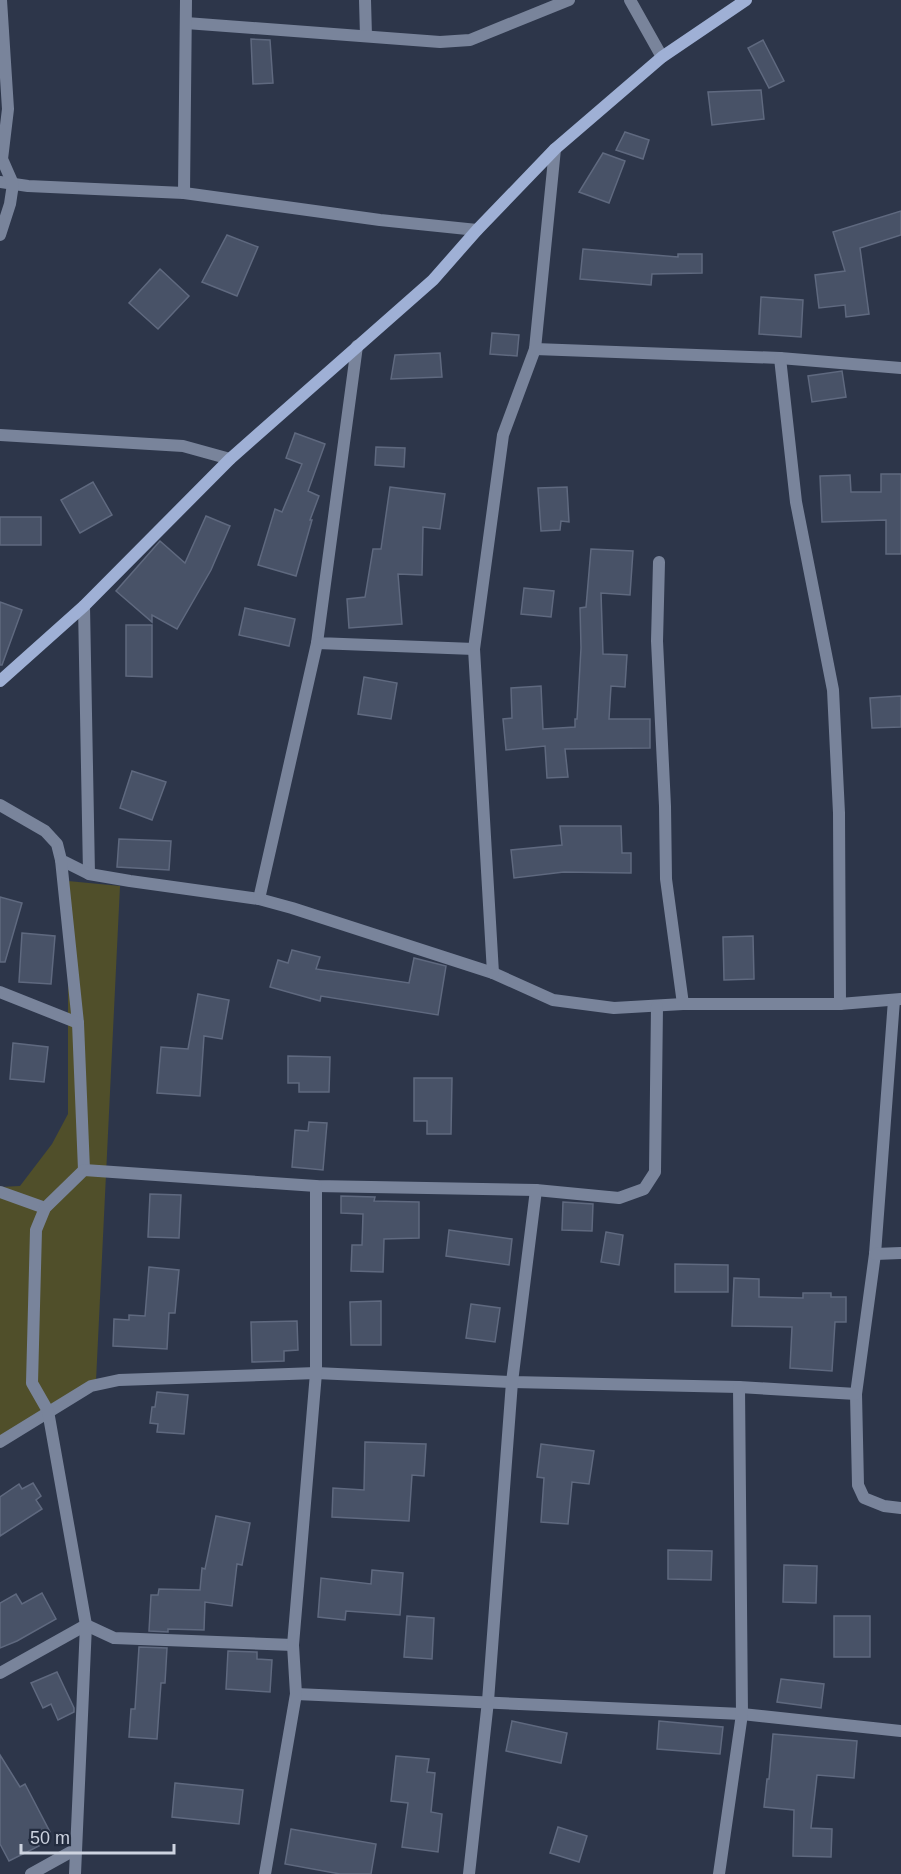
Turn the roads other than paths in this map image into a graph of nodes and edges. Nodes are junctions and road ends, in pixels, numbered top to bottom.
1 (1, 0) edge
2 (186, 0) edge
3 (366, 0) edge
4 (569, 0) edge
5 (630, 0) edge
6 (746, 0) edge
7 (186, 22) junction
8 (366, 36) junction
9 (662, 57) junction
10 (555, 148) junction
11 (0, 182) edge
12 (13, 184) junction
13 (184, 193) junction
14 (477, 230) junction
15 (0, 235) edge
16 (357, 346) junction
17 (535, 349) junction
18 (780, 358) junction
19 (901, 368) edge
20 (0, 435) edge
21 (230, 459) junction
22 (659, 562) dead end
23 (84, 606) junction
24 (317, 643) junction
25 (474, 649) junction
26 (0, 681) edge
27 (0, 805) edge
28 (62, 860) junction
29 (89, 874) junction
30 (259, 899) junction
31 (493, 973) junction
32 (0, 992) edge
33 (897, 1000) edge
34 (683, 1004) junction
35 (840, 1004) junction
36 (657, 1006) junction
37 (78, 1023) junction
38 (84, 1170) junction
39 (316, 1186) junction
40 (536, 1190) junction
41 (0, 1192) edge
42 (45, 1208) junction
43 (901, 1253) edge
44 (875, 1254) junction
45 (316, 1373) junction
46 (512, 1382) junction
47 (739, 1387) junction
48 (856, 1394) junction
49 (48, 1411) junction
50 (0, 1442) edge
51 (901, 1508) edge
52 (86, 1625) junction
53 (293, 1645) junction
54 (0, 1673) edge
55 (296, 1694) junction
56 (488, 1701) junction
57 (742, 1714) junction
58 (901, 1731) edge
59 (76, 1849) junction
60 (32, 1874) edge
61 (75, 1874) edge
62 (265, 1874) edge
63 (469, 1874) edge
64 (719, 1874) edge

1 - 12 street
2 - 7 street
3 - 8 street
4 - 8 street
5 - 9 street
6 - 9 street
7 - 8 street
7 - 13 street
9 - 10 street
10 - 14 street
10 - 17 street
11 - 12 street
12 - 13 street
12 - 15 street
13 - 14 street
14 - 16 street
16 - 21 street
16 - 24 street
17 - 18 street
17 - 25 street
18 - 19 street
18 - 35 street
20 - 21 street
21 - 23 street
22 - 34 street
23 - 26 street
23 - 29 street
24 - 25 street
24 - 30 street
25 - 31 street
27 - 28 street
28 - 29 street
28 - 37 street
29 - 30 street
30 - 31 street
31 - 36 street
32 - 37 street
33 - 35 street
33 - 44 street
34 - 35 street
34 - 36 street
36 - 40 street
37 - 38 street
38 - 39 street
38 - 42 street
39 - 40 street
39 - 45 street
40 - 46 street
41 - 42 street
42 - 49 street
43 - 44 street
44 - 48 street
45 - 46 street
45 - 49 street
45 - 53 street
46 - 47 street
46 - 56 street
47 - 48 street
47 - 57 street
48 - 51 street
49 - 50 street
49 - 52 street
52 - 53 street
52 - 54 street
52 - 59 street
53 - 55 street
55 - 56 street
55 - 62 street
56 - 57 street
56 - 63 street
57 - 58 street
57 - 64 street
59 - 60 street
59 - 61 street

